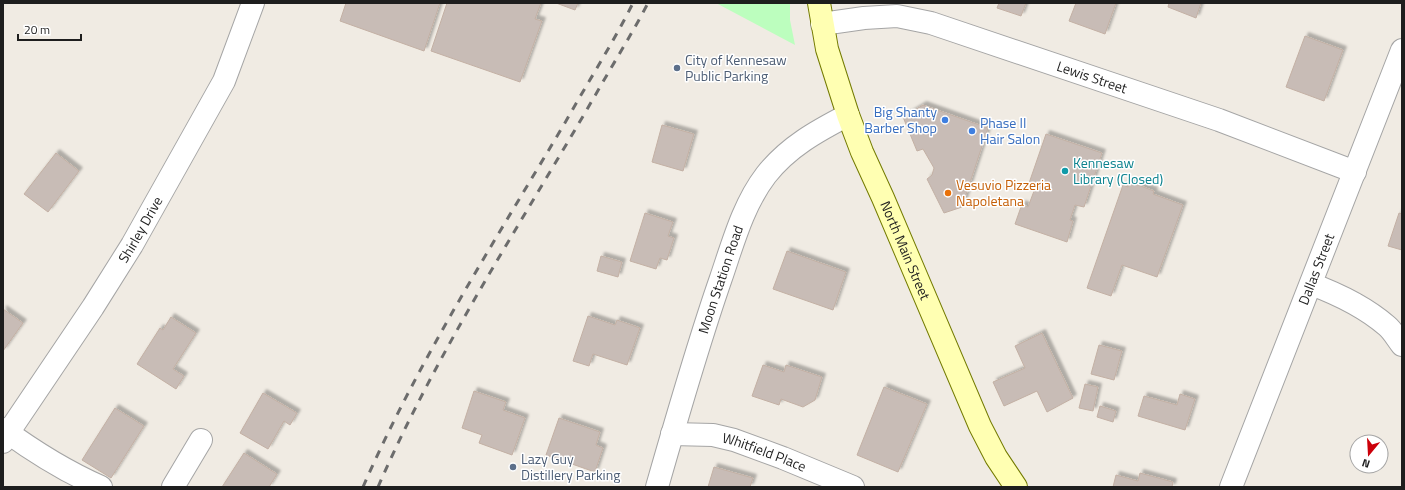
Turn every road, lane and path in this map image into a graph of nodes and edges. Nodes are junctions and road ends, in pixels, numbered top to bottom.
1 (253, 3) edge
2 (819, 3) edge
3 (822, 24) junction
4 (1402, 50) edge
5 (848, 115) junction
6 (1355, 172) junction
7 (1311, 284) junction
8 (1402, 345) edge
9 (672, 434) junction
10 (5, 435) edge
11 (201, 440) dead end
12 (101, 487) edge
13 (173, 487) edge
14 (657, 487) edge
15 (853, 487) edge
16 (1016, 487) edge
17 (1230, 487) edge

1 - 10 street, Shirley Drive
2 - 3 main road, North Main Street
3 - 5 main road, North Main Street
3 - 6 street, Lewis Street
4 - 6 street, Dallas Street
5 - 9 street, Moon Station Road
5 - 16 main road, North Main Street
6 - 7 street, Dallas Street
7 - 8 street
7 - 17 street, Dallas Street
9 - 14 street, Moon Station Road
9 - 15 street, Whitfield Place
10 - 12 street
11 - 13 street

